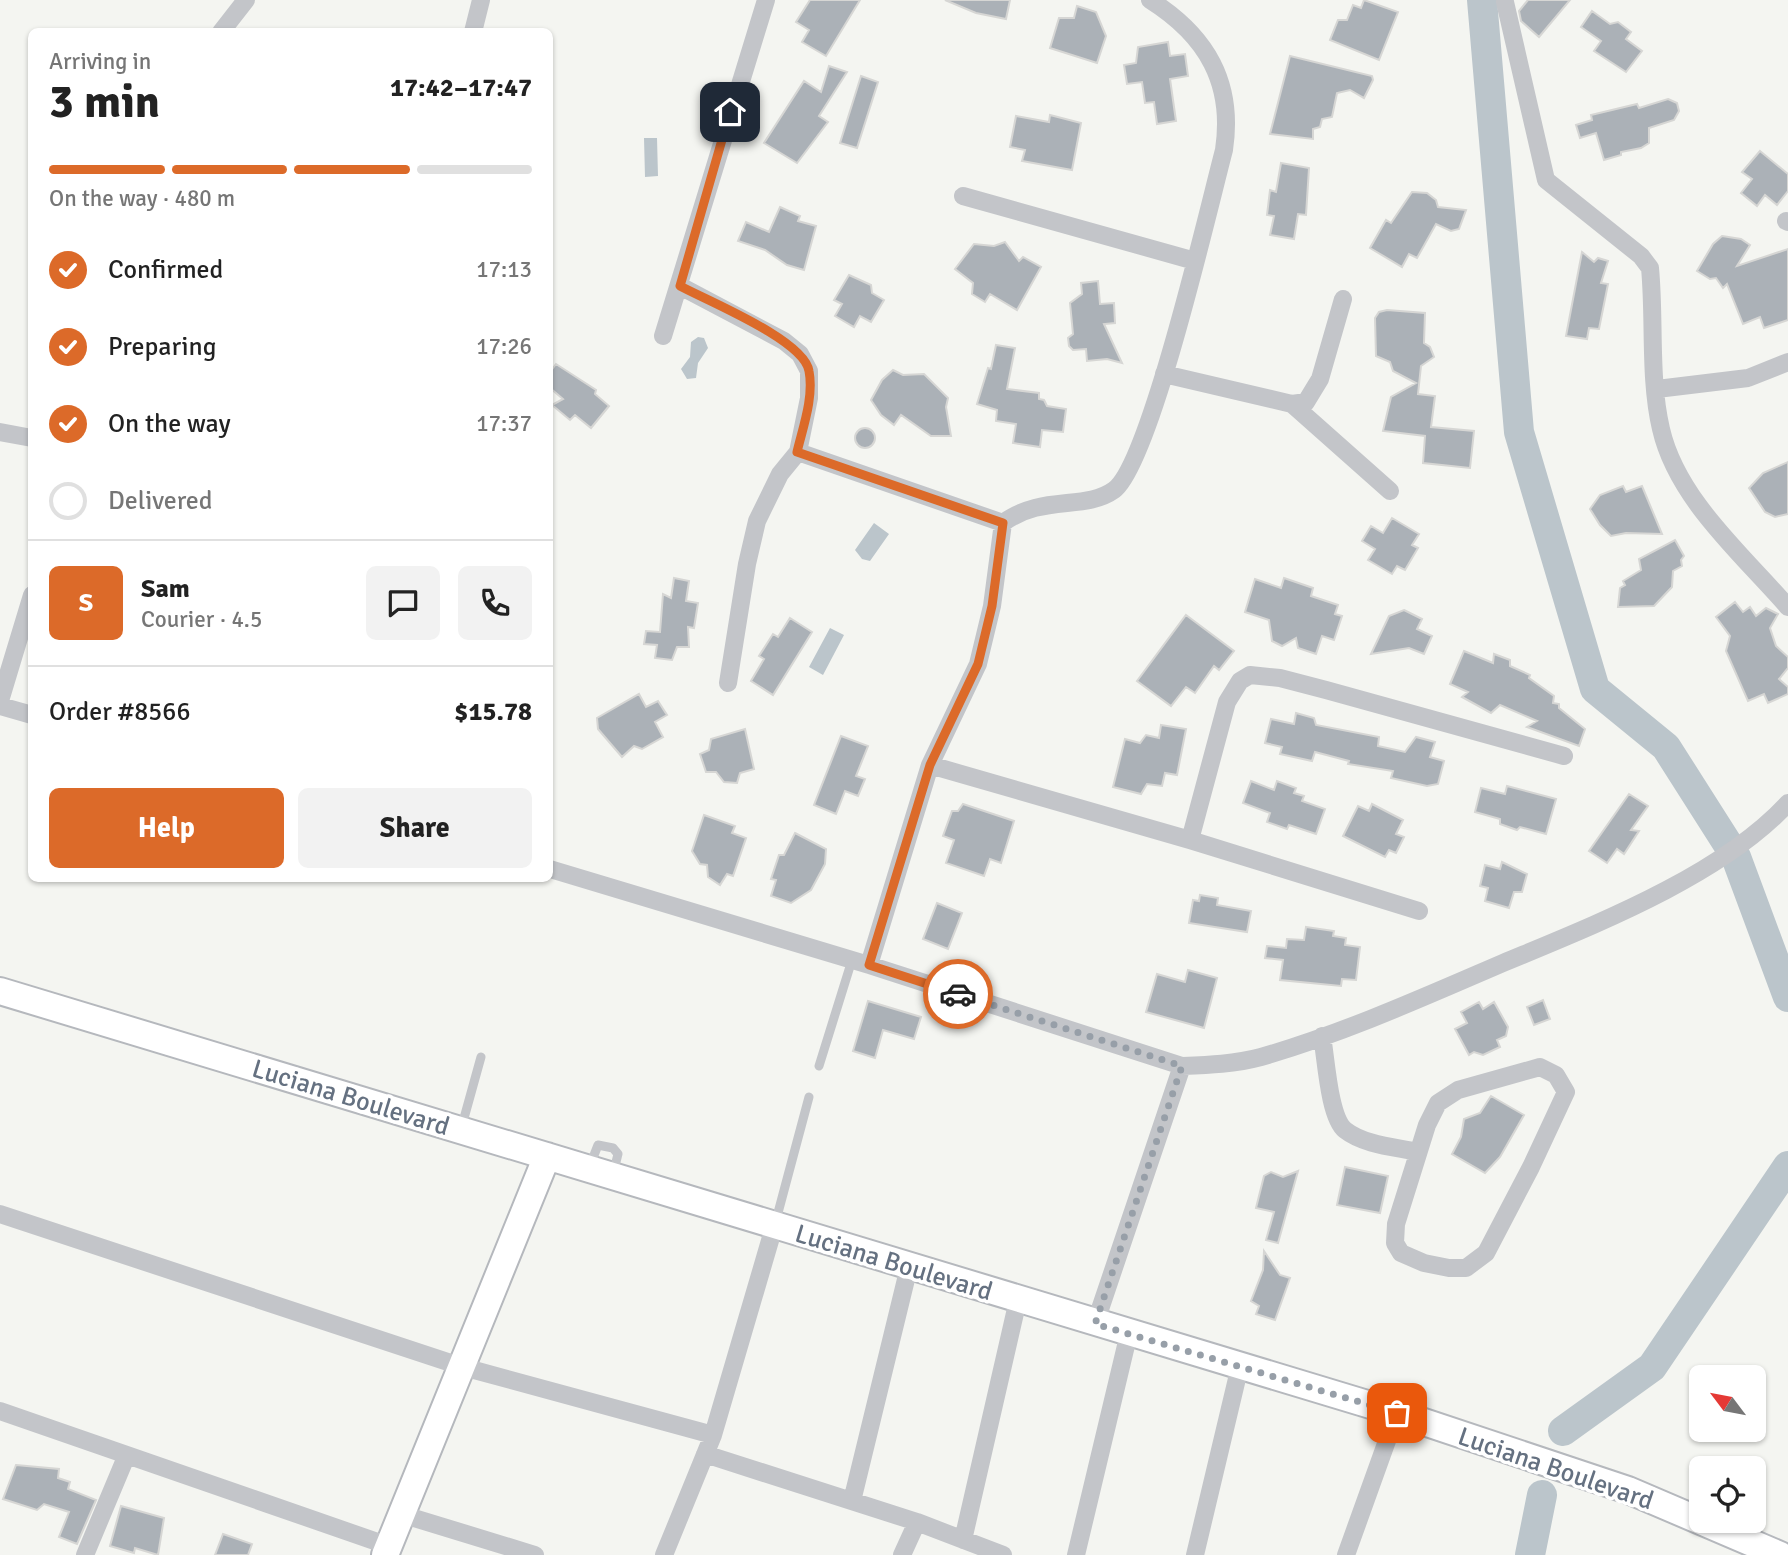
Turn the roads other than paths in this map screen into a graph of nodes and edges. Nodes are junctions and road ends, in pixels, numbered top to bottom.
1 (246, 0) edge
2 (481, 0) edge
3 (766, 0) edge
4 (1156, 2) edge
5 (1505, 2) dead end
6 (224, 28) edge
7 (474, 28) edge
8 (963, 196) dead end
9 (1195, 261) junction
10 (680, 286) junction
11 (1343, 299) dead end
12 (663, 336) dead end
13 (1788, 362) edge
14 (1164, 374) junction
15 (1657, 389) junction
16 (1292, 404) junction
17 (0, 432) edge
18 (28, 437) edge
19 (797, 452) junction
20 (1390, 491) dead end
21 (1003, 523) junction
22 (1788, 605) edge
23 (28, 608) edge
24 (728, 683) dead end
25 (0, 703) edge
26 (28, 714) edge
27 (1564, 756) dead end
28 (930, 765) junction
29 (1788, 803) edge
30 (1190, 840) junction
31 (553, 870) edge
32 (1419, 911) dead end
33 (860, 962) junction
34 (0, 991) edge
35 (1322, 1036) junction
36 (481, 1057) dead end
37 (819, 1066) dead end
38 (1182, 1066) junction
39 (809, 1097) dead end
40 (461, 1130) junction
41 (1418, 1152) junction
42 (547, 1156) junction
43 (0, 1214) edge
44 (774, 1227) junction
45 (909, 1267) junction
46 (1018, 1300) junction
47 (1095, 1324) junction
48 (1129, 1333) junction
49 (1240, 1366) junction
50 (463, 1367) junction
51 (0, 1411) edge
52 (1397, 1413) junction
53 (713, 1435) junction
54 (705, 1454) junction
55 (126, 1457) junction
56 (852, 1501) junction
57 (401, 1514) junction
58 (916, 1522) junction
59 (962, 1540) junction
60 (387, 1550) edge
61 (85, 1555) edge
62 (534, 1555) edge
63 (664, 1555) edge
64 (902, 1555) edge
65 (1003, 1555) edge
66 (1076, 1555) edge
67 (1195, 1555) edge
68 (1346, 1555) edge
69 (1780, 1555) edge

1 - 6 street
2 - 7 street
3 - 10 street
4 - 9 street
5 - 15 street
8 - 9 street
9 - 14 street
10 - 12 street
10 - 19 street
11 - 16 street
13 - 15 street
14 - 16 street
14 - 21 street
15 - 22 street
16 - 20 street
17 - 18 street
19 - 21 street
19 - 24 street
21 - 28 street
23 - 25 street
25 - 26 street
27 - 30 street
28 - 30 street
28 - 33 street
29 - 35 street
30 - 32 street
31 - 33 street
33 - 37 lane
33 - 38 street
34 - 40 street, Luciana Boulevard
35 - 38 street
35 - 41 street
36 - 40 lane
38 - 47 street
39 - 44 lane
40 - 42 street, Luciana Boulevard
41 - 41 street
42 - 44 street, Luciana Boulevard
42 - 50 street
43 - 50 street
44 - 45 street, Luciana Boulevard
44 - 53 street
45 - 46 street, Luciana Boulevard
45 - 56 street
46 - 47 street, Luciana Boulevard
46 - 59 street
47 - 48 street, Luciana Boulevard
48 - 49 street, Luciana Boulevard
48 - 66 street
49 - 52 street, Luciana Boulevard
49 - 67 street
50 - 53 street
50 - 57 street
51 - 55 street
52 - 68 street
52 - 69 street, Luciana Boulevard
53 - 54 street
54 - 56 street
54 - 63 street
55 - 60 street
55 - 61 street
56 - 58 street
57 - 60 street
57 - 62 street
58 - 59 street
58 - 64 street
59 - 65 street

